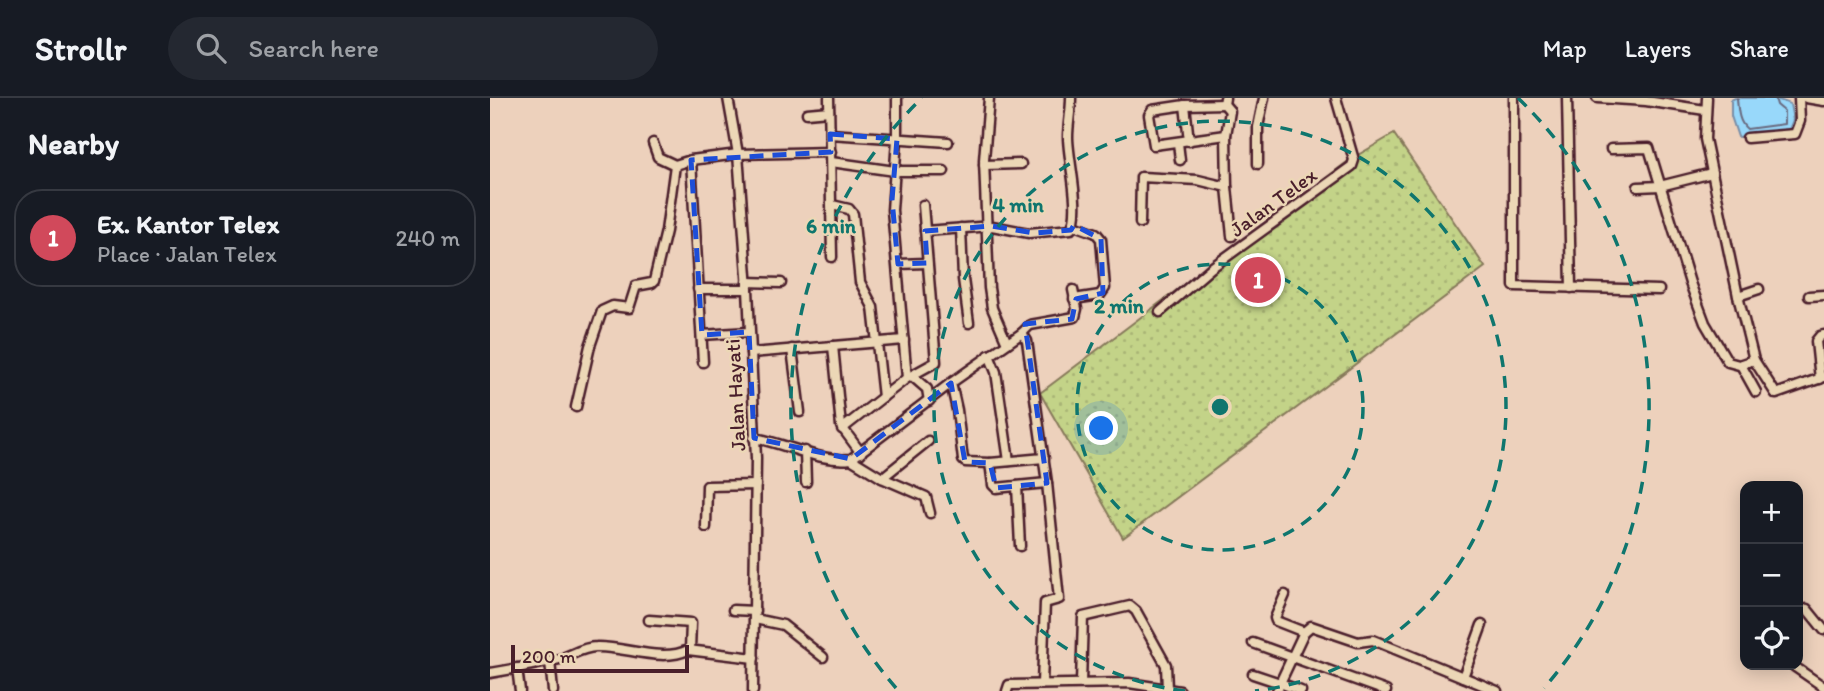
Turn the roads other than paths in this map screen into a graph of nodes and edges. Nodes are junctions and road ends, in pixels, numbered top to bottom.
1 (728, 98) edge
2 (829, 98) edge
3 (897, 98) edge
4 (989, 98) edge
5 (1071, 98) edge
6 (1264, 98) edge
7 (1336, 98) edge
8 (1514, 98) edge
9 (1567, 98) edge
10 (1597, 98) edge
11 (1707, 98) edge
12 (1799, 98) edge
13 (1806, 98) edge
14 (1224, 101) edge
15 (1824, 101) edge
16 (1185, 106) junction
17 (1705, 110) junction
18 (829, 111) junction
19 (807, 113) dead end
20 (830, 134) junction
21 (1226, 135) junction
22 (1747, 138) dead end
23 (897, 139) junction
24 (1189, 141) junction
25 (948, 142) dead end
26 (653, 143) dead end
27 (1178, 143) junction
28 (1611, 149) dead end
29 (738, 154) junction
30 (831, 157) junction
31 (691, 160) junction
32 (1180, 160) dead end
33 (1021, 164) dead end
34 (1258, 164) dead end
35 (675, 165) junction
36 (984, 165) junction
37 (895, 171) junction
38 (944, 172) dead end
39 (1712, 173) junction
40 (1660, 186) junction
41 (1227, 187) junction
42 (1639, 187) dead end
43 (832, 205) junction
44 (923, 205) dead end
45 (1140, 223) dead end
46 (1074, 225) junction
47 (987, 227) junction
48 (961, 228) junction
49 (925, 231) junction
50 (1232, 236) dead end
51 (832, 257) dead end
52 (927, 262) junction
53 (898, 264) junction
54 (781, 283) dead end
55 (747, 286) junction
56 (1571, 288) junction
57 (698, 289) junction
58 (1759, 289) dead end
59 (1659, 290) dead end
60 (1824, 295) edge
61 (1738, 296) junction
62 (1809, 296) dead end
63 (1160, 312) dead end
64 (969, 323) dead end
65 (750, 332) junction
66 (1022, 333) junction
67 (702, 335) junction
68 (1824, 335) edge
69 (904, 340) junction
70 (878, 342) junction
71 (1007, 343) junction
72 (833, 346) junction
73 (792, 349) junction
74 (751, 353) junction
75 (989, 355) junction
76 (1754, 360) junction
77 (703, 362) dead end
78 (1741, 365) junction
79 (910, 377) junction
80 (1822, 378) edge
81 (951, 383) junction
82 (1756, 392) dead end
83 (883, 397) junction
84 (929, 401) junction
85 (576, 407) dead end
86 (800, 412) dead end
87 (842, 429) junction
88 (754, 439) junction
89 (928, 441) dead end
90 (805, 451) junction
91 (861, 453) junction
92 (1044, 458) junction
93 (851, 459) junction
94 (1009, 461) junction
95 (990, 463) junction
96 (882, 478) junction
97 (806, 482) dead end
98 (1047, 483) junction
99 (756, 485) junction
100 (1017, 486) junction
101 (930, 513) dead end
102 (706, 527) dead end
103 (1020, 546) dead end
104 (1285, 595) dead end
105 (1807, 609) dead end
106 (733, 610) dead end
107 (755, 615) junction
108 (649, 620) dead end
109 (1482, 625) dead end
110 (1824, 630) edge
111 (1304, 632) junction
112 (1253, 643) dead end
113 (690, 650) junction
114 (823, 657) dead end
115 (1293, 657) junction
116 (754, 658) junction
117 (552, 661) junction
118 (517, 668) junction
119 (1800, 670) edge
120 (490, 673) edge
121 (1253, 674) dead end
122 (1463, 677) junction
123 (1081, 684) junction
124 (1044, 686) edge
125 (1117, 687) edge
126 (1278, 687) edge
127 (1364, 687) edge
128 (1824, 687) edge
129 (1167, 689) junction
130 (520, 691) edge
131 (554, 691) edge
132 (753, 691) edge
133 (1007, 691) edge
134 (1180, 691) edge
135 (1301, 691) edge
136 (1386, 691) edge
137 (1497, 691) edge

1 - 29 street, Jalan Hayati
2 - 18 street
3 - 23 street
4 - 36 street
5 - 46 street
6 - 34 street
7 - 63 street, Jalan Telex
8 - 56 street
9 - 56 street
10 - 17 street
11 - 17 street
12 - 22 street
13 - 15 street
14 - 16 street
14 - 21 street
16 - 24 street
16 - 27 street
17 - 39 street
18 - 19 street
18 - 20 street
20 - 23 street
20 - 30 street
21 - 24 street
21 - 41 street
23 - 25 street
23 - 37 street
24 - 27 street
26 - 35 street
27 - 32 street
28 - 40 street
29 - 30 street
29 - 31 street
29 - 55 street, Jalan Hayati
30 - 37 street
30 - 43 street
31 - 35 street
31 - 57 street
33 - 36 street
35 - 85 street
36 - 47 street
37 - 38 street
37 - 53 street
39 - 40 street
39 - 61 street
40 - 42 street
40 - 78 street
41 - 45 street
41 - 50 street
43 - 51 street
43 - 70 street
44 - 49 street
46 - 47 street
46 - 66 street
47 - 48 street
47 - 71 street
48 - 49 street
48 - 64 street
49 - 52 street
52 - 53 street
52 - 79 street
53 - 69 street
54 - 55 street
55 - 57 street
55 - 65 street, Jalan Hayati
56 - 59 street
57 - 67 street
58 - 61 street
60 - 62 street
61 - 76 street
65 - 67 street
65 - 74 street, Jalan Hayati
66 - 71 street
66 - 92 street
67 - 77 street
68 - 80 street
69 - 70 street
69 - 79 street
70 - 72 street
70 - 83 street
71 - 75 street
72 - 73 street
72 - 87 street
73 - 74 street
73 - 86 street
74 - 88 street, Jalan Hayati
75 - 81 street
75 - 94 street
76 - 78 street
76 - 80 street
78 - 82 street
79 - 83 street
79 - 84 street
81 - 84 street
81 - 95 street
83 - 87 street
84 - 91 street
87 - 91 street
88 - 90 street
88 - 99 street, Jalan Hayati
89 - 96 street
90 - 93 street
90 - 97 street
91 - 93 street
92 - 94 street
92 - 98 street
93 - 96 street
94 - 95 street
95 - 100 street
96 - 101 street
98 - 100 street
98 - 124 street
99 - 102 street
99 - 107 street, Jalan Hayati
100 - 103 street
104 - 111 street
105 - 110 street
106 - 107 street
107 - 114 street
107 - 116 street, Jalan Hayati
108 - 113 street
109 - 122 street
111 - 115 street
111 - 122 street
112 - 115 street
113 - 116 street
113 - 117 street
115 - 126 street
115 - 127 street
116 - 132 street, Jalan Hayati
117 - 118 street
117 - 131 street
118 - 120 street
118 - 130 street
119 - 128 street
121 - 126 street
122 - 137 street
123 - 124 street
123 - 125 street
123 - 129 street
124 - 133 street
125 - 129 street
126 - 135 street
127 - 136 street
129 - 134 street

